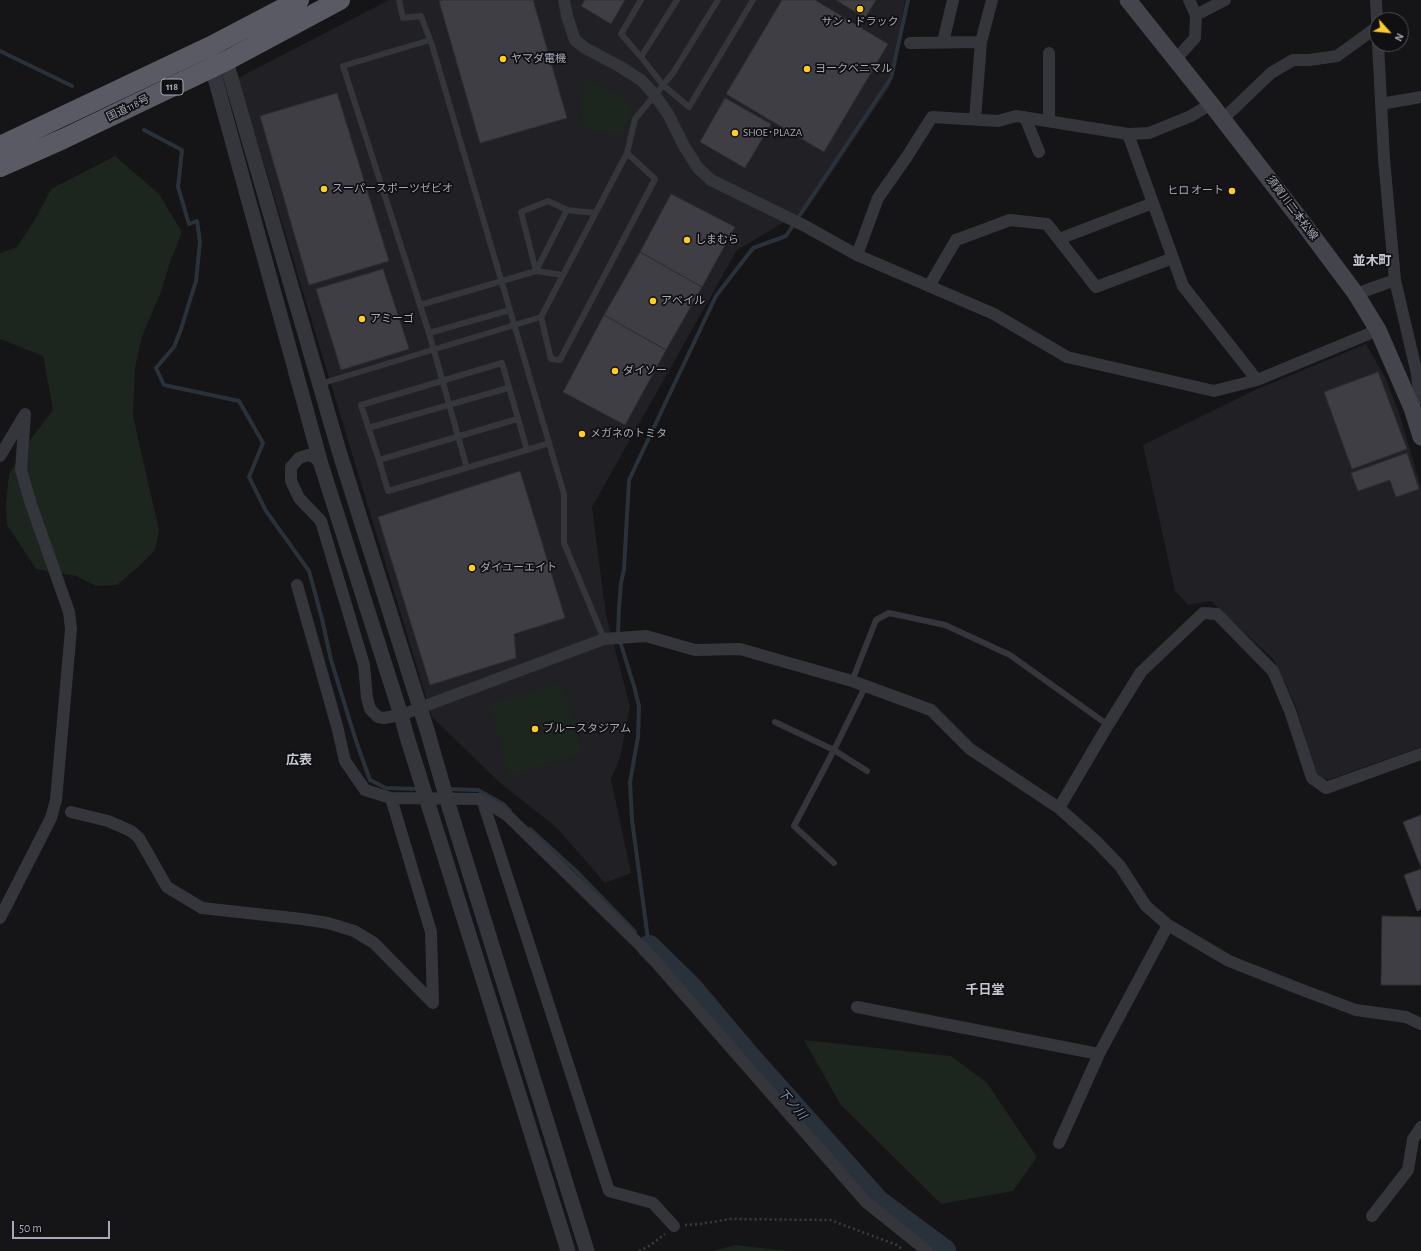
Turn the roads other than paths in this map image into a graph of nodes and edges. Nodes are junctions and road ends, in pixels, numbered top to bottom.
1 (299, 0) edge
2 (340, 0) edge
3 (399, 0) edge
4 (564, 0) edge
5 (641, 0) edge
6 (676, 0) edge
7 (718, 0) edge
8 (753, 0) edge
9 (953, 0) edge
10 (992, 0) edge
11 (1128, 0) edge
12 (1189, 0) edge
13 (1225, 0) edge
14 (1376, 0) edge
15 (1377, 12) edge
16 (1196, 15) junction
17 (1369, 33) edge
18 (430, 40) junction
19 (910, 42) dead end
20 (943, 42) junction
21 (981, 42) junction
22 (211, 46) junction
23 (1378, 52) edge
24 (1049, 53) dead end
25 (641, 57) junction
26 (1175, 60) junction
27 (219, 64) junction
28 (663, 85) junction
29 (654, 94) junction
30 (1421, 97) edge
31 (1211, 104) junction
32 (1381, 104) junction
33 (1025, 117) junction
34 (975, 119) junction
35 (1223, 119) junction
36 (1049, 121) junction
37 (1128, 134) junction
38 (0, 146) edge
39 (1039, 152) dead end
40 (627, 153) junction
41 (0, 167) edge
42 (1153, 203) junction
43 (567, 210) junction
44 (595, 214) junction
45 (1058, 239) junction
46 (857, 255) junction
47 (1173, 258) junction
48 (536, 271) junction
49 (563, 275) junction
50 (1395, 280) junction
51 (502, 281) junction
52 (929, 286) junction
53 (1356, 294) junction
54 (420, 305) junction
55 (510, 310) junction
56 (542, 317) junction
57 (515, 325) junction
58 (1378, 330) junction
59 (429, 333) junction
60 (434, 350) junction
61 (442, 380) junction
62 (1257, 380) junction
63 (319, 384) junction
64 (508, 388) junction
65 (449, 405) junction
66 (1412, 408) junction
67 (517, 419) junction
68 (368, 428) junction
69 (458, 436) junction
70 (1421, 437) edge
71 (549, 444) junction
72 (527, 450) junction
73 (0, 456) edge
74 (379, 460) junction
75 (321, 464) junction
76 (467, 468) junction
77 (297, 585) dead end
78 (604, 639) junction
79 (852, 681) junction
80 (865, 687) junction
81 (420, 709) junction
82 (401, 715) junction
83 (775, 722) dead end
84 (1108, 724) junction
85 (834, 750) junction
86 (1421, 754) edge
87 (867, 771) dead end
88 (390, 798) junction
89 (482, 800) junction
90 (1060, 808) junction
91 (71, 812) dead end
92 (834, 863) dead end
93 (0, 918) edge
94 (1168, 925) junction
95 (857, 1007) dead end
96 (1421, 1024) edge
97 (1098, 1054) junction
98 (1421, 1127) edge
99 (1059, 1144) dead end
100 (1372, 1216) dead end
101 (674, 1226) road end
102 (568, 1251) edge
103 (587, 1251) edge
104 (927, 1251) edge

1 - 22 highway, 国道118号 / 118
2 - 27 highway, 国道118号 / 118
3 - 18 lane
4 - 29 street
5 - 25 lane
6 - 25 lane
7 - 28 lane
8 - 28 lane
9 - 20 street
10 - 21 street
11 - 26 main road, 須賀川二本松線
12 - 16 street
13 - 16 street
14 - 15 street
16 - 26 street
17 - 35 street
18 - 51 lane
18 - 54 lane
19 - 20 street
20 - 21 street
21 - 34 street
22 - 27 street
22 - 38 highway, 国道118号 / 118
23 - 32 street
24 - 36 street
25 - 28 lane
26 - 31 main road, 須賀川二本松線
27 - 41 highway, 国道118号 / 118
27 - 63 street
27 - 75 street
28 - 29 lane
29 - 40 lane
29 - 46 street
30 - 32 street
31 - 35 main road, 須賀川二本松線
31 - 37 street
32 - 50 street
33 - 34 street
33 - 36 street
33 - 39 street
34 - 46 street
35 - 53 main road, 須賀川二本松線
36 - 37 street
37 - 42 street
40 - 44 lane
40 - 56 lane
42 - 45 street
42 - 47 street
43 - 44 lane
43 - 48 lane
43 - 48 lane
44 - 49 lane
45 - 47 street
45 - 52 street
46 - 52 street
47 - 62 street
48 - 49 lane
48 - 51 lane
49 - 56 lane
50 - 53 street
50 - 66 street
51 - 54 lane
51 - 55 lane
52 - 62 street
53 - 58 main road, 須賀川二本松線
54 - 59 lane
55 - 57 lane
55 - 59 lane
56 - 57 lane
57 - 60 lane
57 - 71 lane
58 - 62 street
58 - 66 main road, 須賀川二本松線
59 - 60 lane
60 - 61 lane
60 - 63 lane
61 - 64 lane
61 - 65 lane
61 - 68 lane
63 - 81 street
64 - 65 lane
64 - 67 lane
65 - 68 lane
65 - 69 lane
66 - 70 main road, 須賀川二本松線
67 - 69 lane
67 - 72 lane
68 - 74 lane
69 - 74 lane
69 - 76 lane
71 - 72 lane
71 - 78 lane
72 - 76 lane
73 - 93 street
74 - 76 lane
75 - 82 street
75 - 82 street
77 - 88 street
78 - 79 street
78 - 81 street
79 - 80 street
79 - 84 lane
80 - 85 lane
80 - 90 street
81 - 82 street
81 - 103 street, bridge
82 - 102 street, bridge
83 - 85 lane
84 - 86 street
84 - 90 street
85 - 87 lane
85 - 92 lane
88 - 89 street
88 - 91 street
89 - 101 street
89 - 104 street
90 - 94 street
94 - 96 street
94 - 97 street
95 - 97 street
97 - 99 street
98 - 100 street

